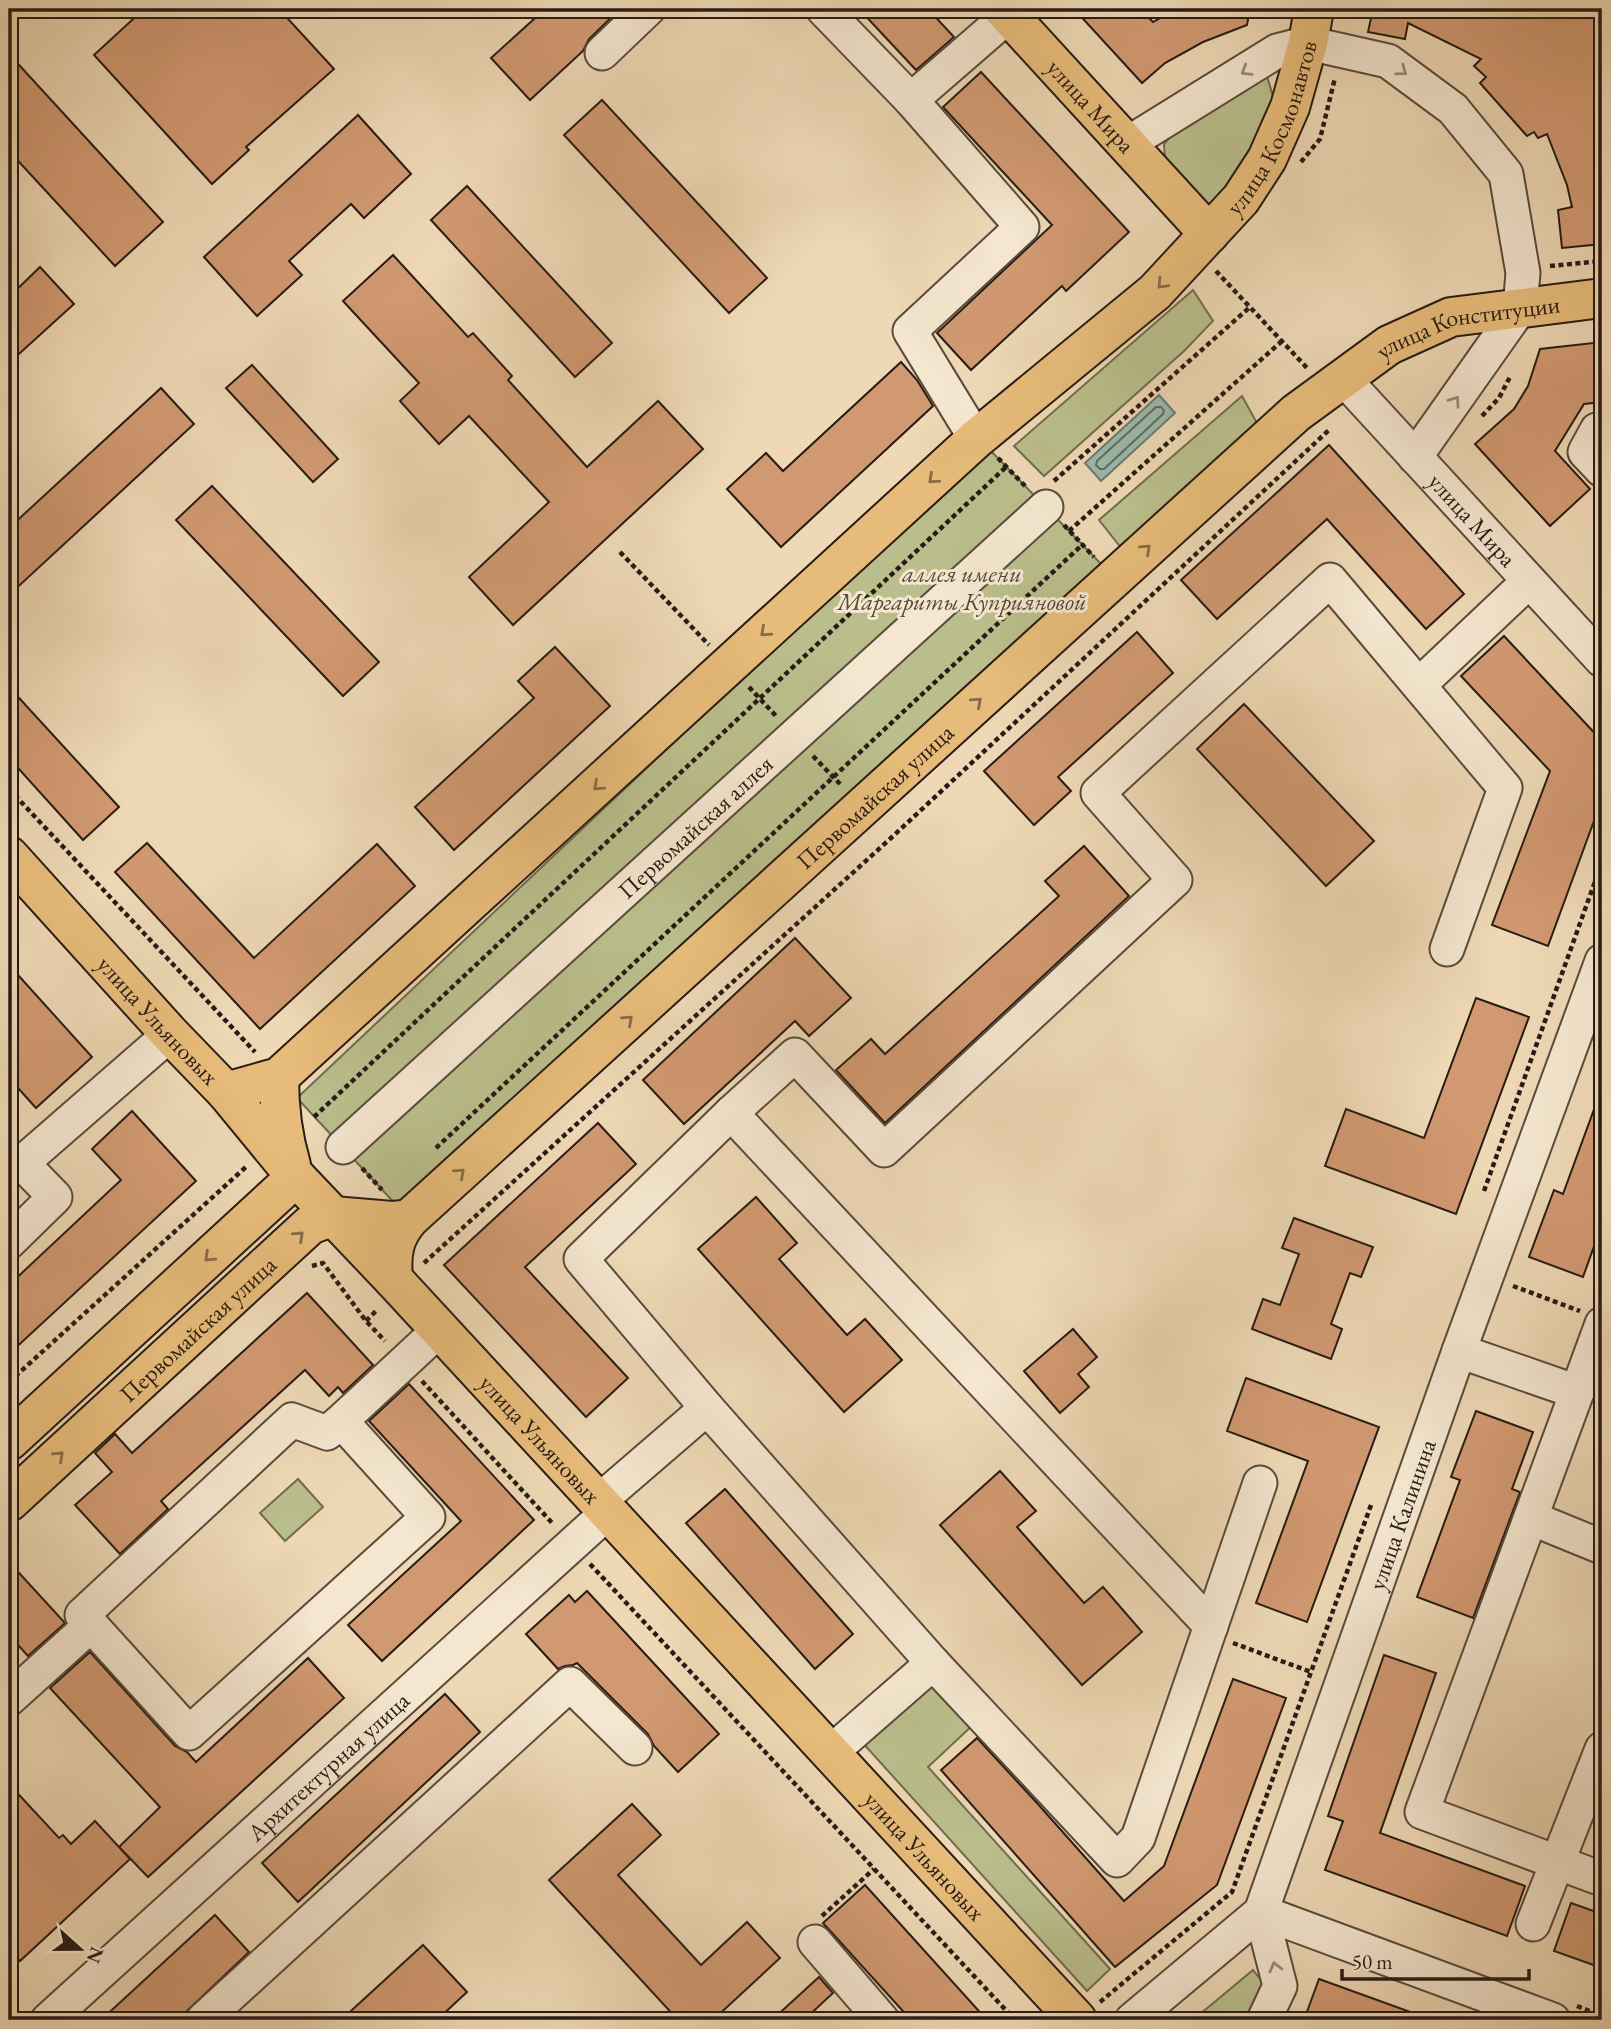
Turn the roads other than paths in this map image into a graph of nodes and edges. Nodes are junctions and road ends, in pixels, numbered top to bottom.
1 (648, 9) edge
2 (823, 9) edge
3 (1006, 12) edge
4 (1311, 26) edge
5 (602, 53) dead end
6 (911, 100) junction
7 (1127, 145) junction
8 (1210, 249) junction
9 (1602, 298) edge
10 (1520, 308) junction
11 (1340, 394) junction
12 (1602, 429) edge
13 (986, 447) junction
14 (1415, 457) junction
15 (1602, 470) edge
16 (1040, 495) road end
17 (1529, 581) junction
18 (1602, 660) edge
19 (1419, 685) junction
20 (9, 856) edge
21 (1447, 949) dead end
22 (1602, 961) edge
23 (170, 1034) junction
24 (271, 1069) junction
25 (226, 1092) junction
26 (731, 1114) junction
27 (343, 1147) dead end
28 (15, 1156) edge
29 (296, 1177) junction
30 (333, 1216) junction
31 (409, 1219) junction
32 (9, 1242) edge
33 (393, 1279) junction
34 (1596, 1319) edge
35 (439, 1329) junction
36 (1458, 1351) junction
37 (1577, 1392) junction
38 (707, 1408) junction
39 (341, 1420) junction
40 (9, 1441) edge
41 (1260, 1483) dead end
42 (9, 1502) edge
43 (603, 1507) junction
44 (1531, 1518) junction
45 (1602, 1547) edge
46 (91, 1625) junction
47 (1211, 1626) junction
48 (933, 1663) junction
49 (9, 1699) edge
50 (635, 1748) dead end
51 (830, 1753) junction
52 (1601, 1758) edge
53 (1557, 1862) junction
54 (1602, 1879) edge
55 (1261, 1912) junction
56 (1534, 1924) dead end
57 (815, 1942) road end
58 (1086, 2013) edge
59 (48, 2020) edge
60 (204, 2020) edge
61 (882, 2020) edge
62 (1132, 2020) edge
63 (1264, 2020) edge
64 (1553, 2020) edge

1 - 5 street
2 - 6 street
3 - 6 street
3 - 7 main road, улица Мира
4 -> 7 street
4 - 8 main road, улица Космонавтов
4 -> 10 street
6 - 13 street
7 - 8 main road, улица Мира
8 -> 13 main road
9 - 10 main road, улица Конституции
10 - 11 main road, улица Конституции
14 -> 10 street
11 - 14 street, улица Мира
31 -> 11 main road, Первомайская улица
12 - 15 street
13 -> 24 main road
14 - 17 street, улица Мира
16 - 27 street, Первомайская аллея
17 - 18 street, улица Мира
17 - 19 street
19 - 21 street
19 - 26 street
20 - 23 main road, улица Ульяновых
22 - 36 street, улица Калинина
23 - 25 main road, улица Ульяновых
23 - 28 street
24 - 25 main road
24 - 29 main road
25 - 29 main road, улица Ульяновых
26 - 38 street
26 - 47 street
28 - 32 street
29 - 30 main road, улица Ульяновых
29 -> 40 main road, Первомайская улица
30 - 31 main road
30 - 33 main road, улица Ульяновых
42 -> 30 main road, Первомайская улица
31 - 33 main road, Первомайская улица
33 - 35 main road, улица Ульяновых
34 - 37 street
35 - 39 street
35 - 43 main road, улица Ульяновых
36 - 37 street
36 - 55 street, улица Калинина
37 - 44 street
38 - 43 street, Архитектурная улица
38 - 48 street
39 - 46 street
39 - 46 street
41 - 47 street
43 - 51 main road, улица Ульяновых
43 - 59 street, Архитектурная улица
44 - 45 street
44 - 53 street
46 - 49 street
47 - 48 street
48 - 51 street
50 - 60 street
51 - 58 main road, улица Ульяновых
52 - 53 street
53 - 54 street
53 - 56 street
55 - 62 street
63 -> 55 street
55 - 64 street
57 - 61 street

